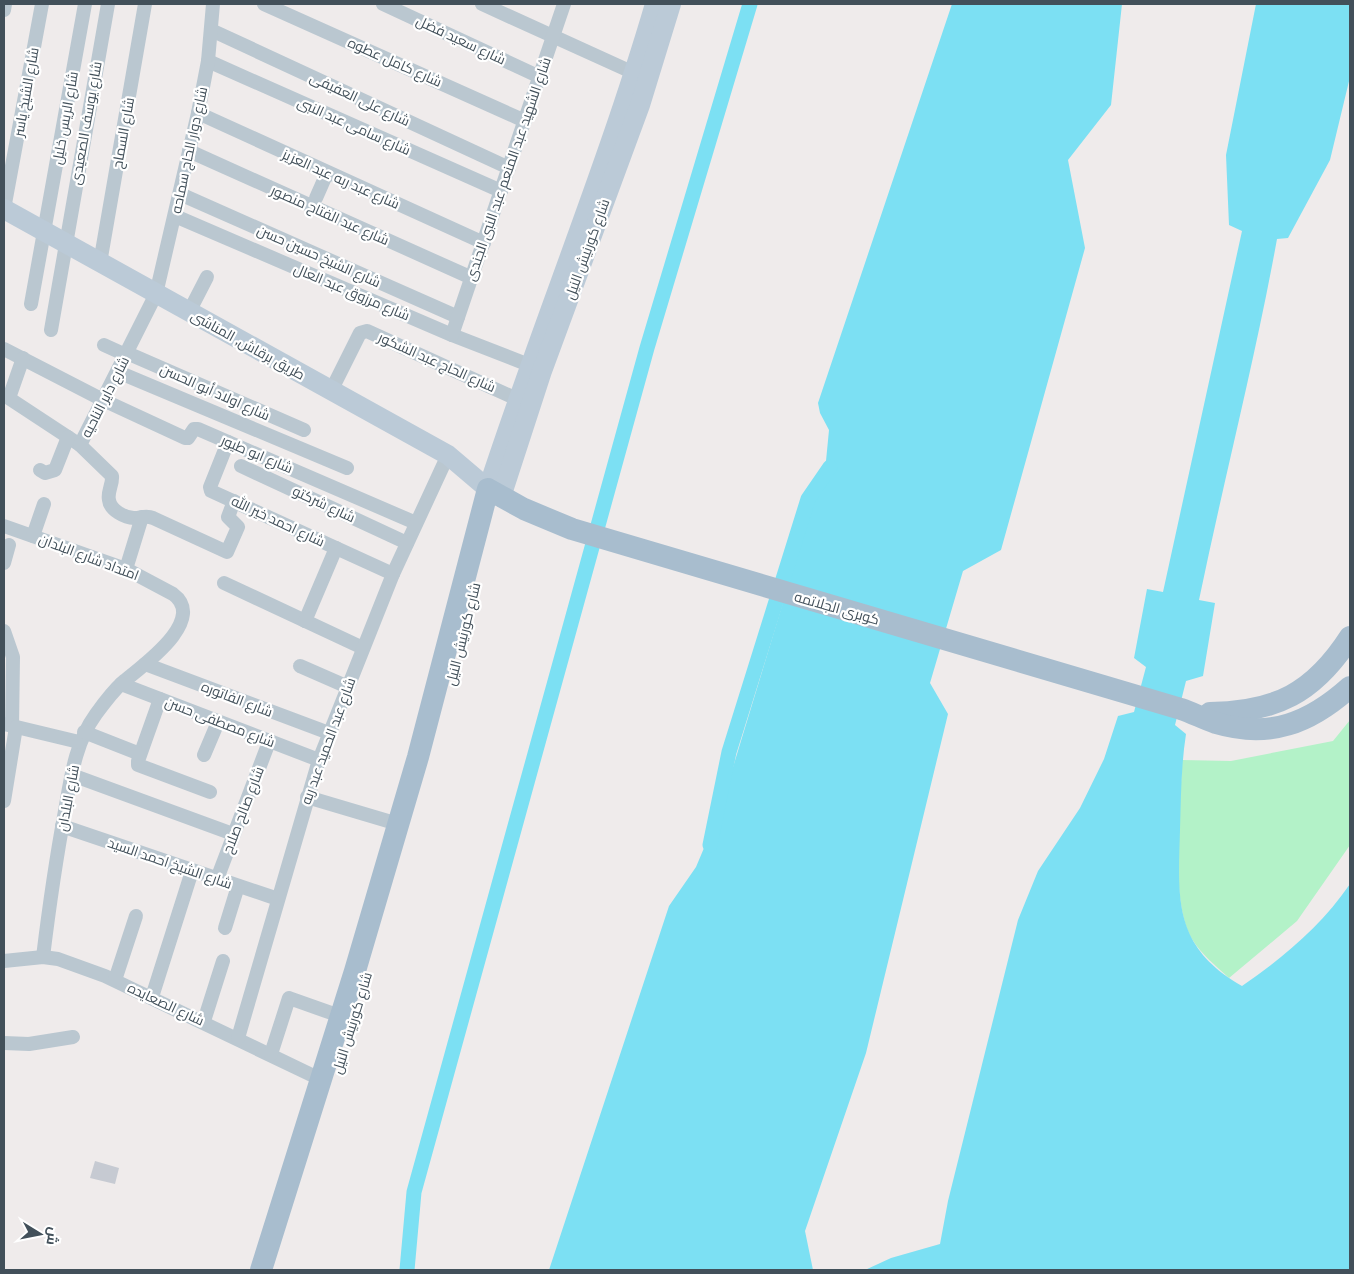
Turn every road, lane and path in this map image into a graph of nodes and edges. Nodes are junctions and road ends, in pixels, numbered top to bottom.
1 (5, 4) edge
2 (42, 4) edge
3 (85, 4) edge
4 (108, 4) edge
5 (145, 4) edge
6 (213, 4) edge
7 (264, 4) edge
8 (383, 4) edge
9 (482, 4) edge
10 (564, 4) edge
11 (656, 4) edge
12 (671, 4) edge
13 (4, 10) edge
14 (210, 30) junction
15 (553, 37) junction
16 (208, 61) junction
17 (634, 73) junction
18 (540, 77) junction
19 (633, 102) junction
20 (198, 113) junction
21 (525, 121) junction
22 (189, 151) junction
23 (509, 168) junction
24 (327, 173) junction
25 (502, 191) junction
26 (180, 194) junction
27 (316, 198) dead end
28 (4, 209) edge
29 (175, 216) junction
30 (44, 232) junction
31 (65, 243) junction
32 (484, 243) junction
33 (100, 263) junction
34 (207, 277) dead end
35 (472, 278) junction
36 (156, 294) junction
37 (561, 297) junction
38 (31, 304) dead end
39 (190, 312) junction
40 (458, 317) junction
41 (51, 330) dead end
42 (452, 335) junction
43 (104, 345) dead end
44 (4, 348) edge
45 (126, 354) junction
46 (23, 358) junction
47 (529, 365) junction
48 (118, 372) junction
49 (331, 391) junction
50 (6, 398) edge
51 (517, 399) junction
52 (103, 400) junction
53 (304, 430) dead end
54 (68, 437) junction
55 (228, 442) junction
56 (80, 445) junction
57 (448, 455) junction
58 (241, 466) dead end
59 (347, 468) dead end
60 (40, 470) dead end
61 (494, 493) junction
62 (234, 501) junction
63 (44, 504) dead end
64 (142, 516) junction
65 (416, 522) junction
66 (4, 526) edge
67 (32, 536) junction
68 (407, 543) junction
69 (9, 545) dead end
70 (336, 548) junction
71 (4, 563) edge
72 (126, 569) junction
73 (392, 574) junction
74 (224, 583) dead end
75 (305, 621) junction
76 (4, 631) edge
77 (1350, 637) edge
78 (363, 648) junction
79 (145, 664) junction
80 (300, 666) dead end
81 (121, 684) junction
82 (348, 687) junction
83 (1350, 687) edge
84 (160, 699) junction
85 (1186, 711) junction
86 (218, 722) junction
87 (10, 725) edge
88 (329, 734) junction
89 (82, 737) junction
90 (269, 742) junction
91 (140, 754) junction
92 (204, 755) dead end
93 (319, 760) junction
94 (72, 775) junction
95 (210, 792) dead end
96 (307, 797) junction
97 (4, 801) edge
98 (398, 824) junction
99 (62, 826) junction
100 (233, 834) junction
101 (192, 871) junction
102 (217, 879) junction
103 (238, 886) junction
104 (278, 899) junction
105 (136, 916) dead end
106 (225, 928) dead end
107 (43, 957) junction
108 (4, 960) edge
109 (223, 961) dead end
110 (115, 980) junction
111 (152, 997) junction
112 (340, 1016) junction
113 (204, 1022) junction
114 (73, 1038) dead end
115 (238, 1038) junction
116 (4, 1043) edge
117 (271, 1054) junction
118 (320, 1079) junction
119 (316, 1116) junction
120 (261, 1270) edge
121 (274, 1270) edge

1 - 13 street
2 - 28 street, شارع الشيخ ياسر
3 - 30 street, شارع الريس خليل
4 - 31 street, شارع يوسف الصعيدى
5 - 33 street, شارع السماح
6 - 14 street, شارع دوار الحاج سماحه
7 - 21 street, شارع كامل عطوه
8 - 18 street, شارع سعيد فضل
9 - 15 street
10 - 15 street, شارع الشهيد عبد المنعم عبد النبى الجندى
11 - 17 main road, شارع كورنيش النيل
12 - 19 main road, شارع كورنيش النيل
14 - 16 street, شارع دوار الحاج سماحه
14 - 23 street, شارع على العفيفى
15 - 17 street
15 - 18 street, شارع الشهيد عبد المنعم عبد النبى الجندى
16 - 20 street, شارع دوار الحاج سماحه
16 - 25 street, شارع سامى عبد النبى
17 - 19 main road, شارع كورنيش النيل
18 - 21 street, شارع الشهيد عبد المنعم عبد النبى الجندى
19 - 37 main road, شارع كورنيش النيل
20 - 22 street, شارع دوار الحاج سماحه
20 - 24 street, شارع عبد ربه عبد العزيز
21 - 23 street, شارع الشهيد عبد المنعم عبد النبى الجندى
22 - 26 street, شارع دوار الحاج سماحه
22 - 35 street, شارع عبد الفتاح منصور
23 - 25 street, شارع الشهيد عبد المنعم عبد النبى الجندى
24 - 27 street
24 - 32 street, شارع عبد ربه عبد العزيز
25 - 32 street, شارع الشهيد عبد المنعم عبد النبى الجندى
26 - 29 street, شارع دوار الحاج سماحه
26 - 40 street, شارع الشيخ حسين حسن
28 - 30 main road, طريق برقاش, المناشى
29 - 36 street, شارع دوار الحاج سماحه
29 - 42 street, شارع مرزوق عبد العال
30 - 31 main road, طريق برقاش, المناشى
30 - 38 street, شارع الريس خليل
31 - 33 main road, طريق برقاش, المناشى
31 - 41 street, شارع يوسف الصعيدى
32 - 35 street, شارع الشهيد عبد المنعم عبد النبى الجندى
33 - 36 main road, طريق برقاش, المناشى
34 - 39 street
35 - 40 street, شارع الشهيد عبد المنعم عبد النبى الجندى
36 - 39 main road, طريق برقاش, المناشى
36 - 45 street, شارع داير الناحيه
37 - 47 main road, شارع كورنيش النيل
37 - 61 main road, شارع كورنيش النيل
39 - 49 main road, طريق برقاش, المناشى
40 - 42 street, شارع الشهيد عبد المنعم عبد النبى الجندى
42 - 47 street, شارع مرزوق عبد العال
43 - 45 street, شارع اولاد أبو الحسن
44 - 46 street
45 - 48 street, شارع داير الناحيه
45 - 53 street, شارع اولاد أبو الحسن
46 - 50 street
46 - 52 street
47 - 51 main road, شارع كورنيش النيل
48 - 52 street, شارع داير الناحيه
48 - 59 street
49 - 51 street, شارع الحاج عبد الشكور
49 - 57 main road, طريق برقاش, المناشى
50 - 54 street, شارع داير الناحيه
51 - 61 main road, شارع كورنيش النيل
52 - 55 street, شارع ابو طيور
52 - 56 street, شارع داير الناحيه
54 - 56 street, شارع داير الناحيه
54 - 60 street
55 - 62 street, شارع احمد خير الله
55 - 65 street, شارع ابو طيور
56 - 64 street
57 - 61 main road, طريق برقاش, المناشى
57 - 65 street, شارع عبد الحميد عبد ربه
58 - 68 street, شارع شركتو
61 - 85 main road, كوبرى الجلاتمه
61 - 98 main road, شارع كورنيش النيل
61 - 119 main road, شارع كورنيش النيل
62 - 64 street
62 - 70 street, شارع احمد خير الله
63 - 67 street
64 - 72 street
65 - 68 street, شارع عبد الحميد عبد ربه
66 - 67 street, امتداد شارع البلدان
67 - 72 street, امتداد شارع البلدان
68 - 73 street, شارع عبد الحميد عبد ربه
69 - 71 street
70 - 73 street, شارع احمد خير الله
70 - 75 street
72 - 79 street, امتداد شارع البلدان
73 - 78 street, شارع عبد الحميد عبد ربه
74 - 75 street
75 - 78 street
76 - 87 street
77 - 85 main road
78 - 82 street, شارع عبد الحميد عبد ربه
79 - 81 street, شارع البلدان
79 - 88 street, شارع الفاتوره
80 - 82 street
81 - 84 street, شارع مصطفى حسن
81 - 89 street, شارع البلدان
82 - 88 street, شارع عبد الحميد عبد ربه
83 - 85 main road
84 - 86 street, شارع مصطفى حسن
84 - 91 street
86 - 90 street, شارع مصطفى حسن
86 - 92 street
87 - 89 street
87 - 97 street
88 - 93 street, شارع عبد الحميد عبد ربه
89 - 91 street
89 - 94 street, شارع البلدان
90 - 93 street, شارع مصطفى حسن
90 - 100 street, شارع صالح صلاح
91 - 95 street
93 - 96 street, شارع عبد الحميد عبد ربه
94 - 99 street, شارع البلدان
94 - 100 street
96 - 98 street
96 - 104 street, شارع عبد الحميد عبد ربه
98 - 112 main road, شارع كورنيش النيل
99 - 101 street, شارع الشيخ احمد السيد
99 - 107 street, شارع البلدان
100 - 102 street, شارع صالح صلاح
101 - 102 street, شارع الشيخ احمد السيد
101 - 111 street
102 - 103 street, شارع الشيخ احمد السيد
103 - 104 street, شارع الشيخ احمد السيد
103 - 106 street
104 - 115 street, شارع عبد الحميد عبد ربه
105 - 110 street
107 - 108 street, شارع الصعايده
107 - 110 street, شارع الصعايده
109 - 113 street
110 - 111 street, شارع الصعايده
111 - 113 street, شارع الصعايده
112 - 117 street
112 - 118 main road, شارع كورنيش النيل
113 - 115 street, شارع الصعايده
114 - 116 street
115 - 117 street, شارع الصعايده
117 - 118 street, شارع الصعايده
118 - 119 main road, شارع كورنيش النيل
119 - 120 main road, شارع كورنيش النيل
119 - 121 main road, شارع كورنيش النيل

